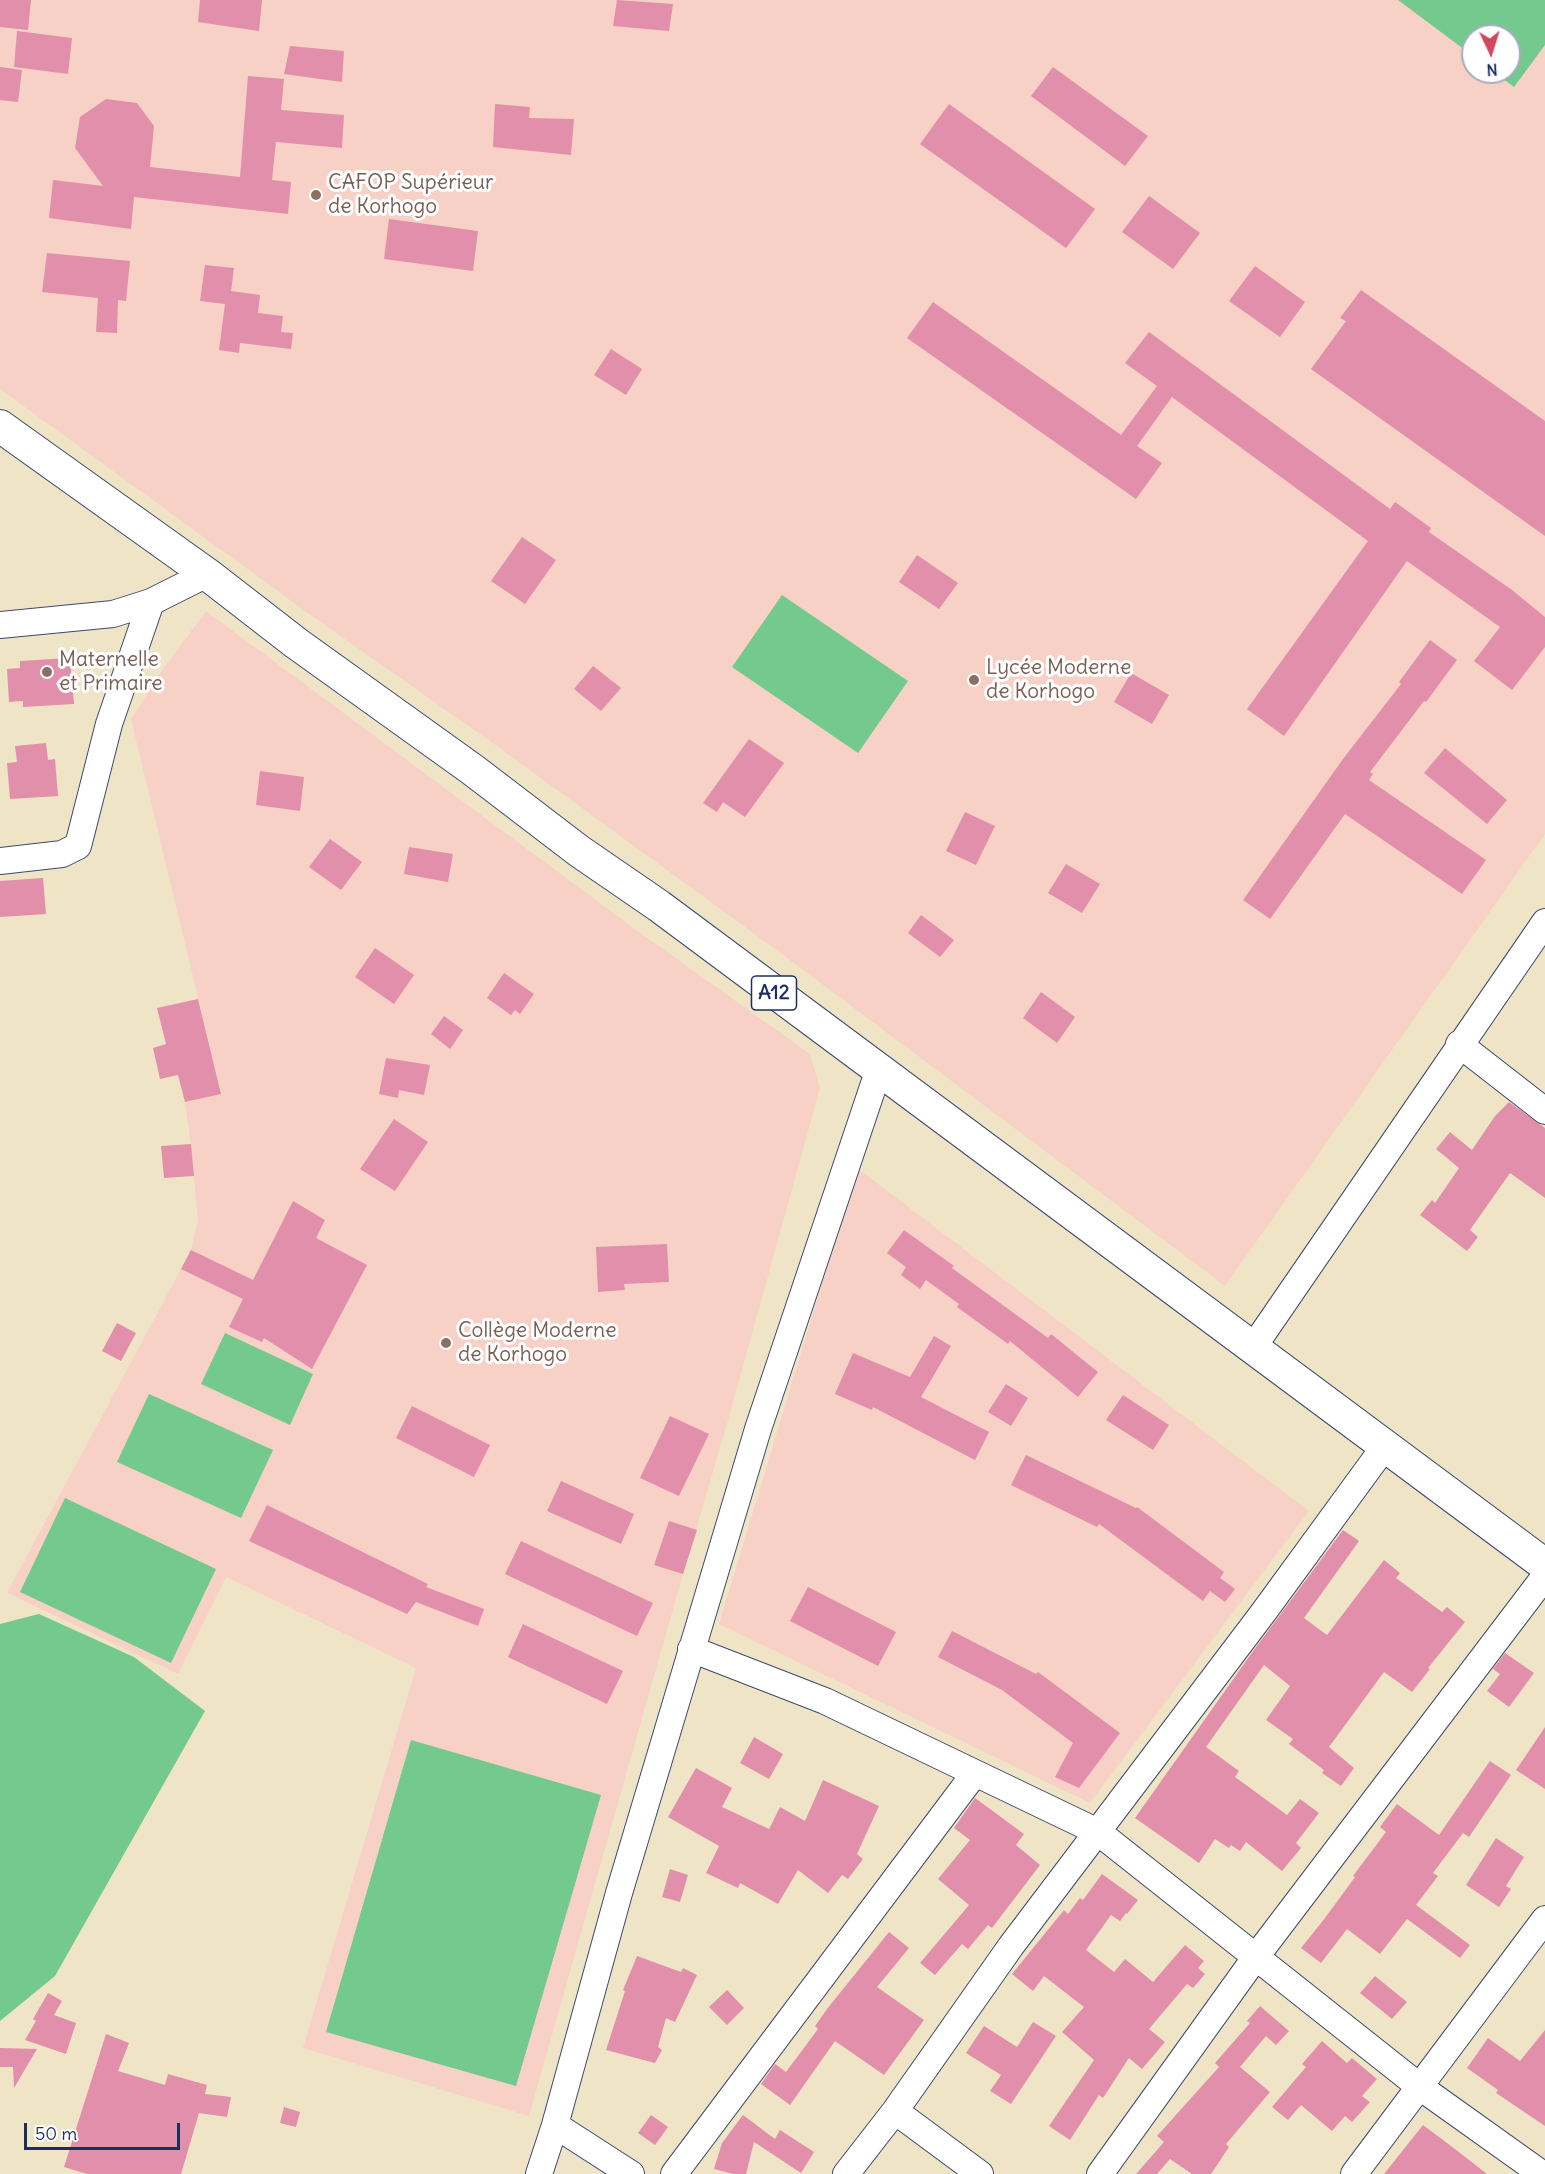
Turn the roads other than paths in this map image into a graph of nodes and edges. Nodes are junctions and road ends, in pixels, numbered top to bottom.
1 (0, 426) edge
2 (207, 574) junction
3 (151, 602) junction
4 (0, 625) edge
5 (0, 861) edge
6 (1545, 922) edge
7 (1459, 1044) junction
8 (879, 1069) junction
9 (1545, 1111) edge
10 (1252, 1348) junction
11 (1385, 1446) junction
12 (1545, 1565) edge
13 (1545, 1576) edge
14 (691, 1649) junction
15 (975, 1773) junction
16 (1098, 1832) junction
17 (1545, 1919) edge
18 (1255, 1958) junction
19 (1420, 2087) junction
20 (895, 2111) junction
21 (555, 2125) junction
22 (539, 2174) edge
23 (631, 2174) edge
24 (675, 2174) edge
25 (846, 2174) edge
26 (980, 2174) edge
27 (1100, 2174) edge
28 (1354, 2174) edge
29 (1542, 2174) edge

1 - 2 main road, A12
2 - 3 street
2 - 8 main road, A12
3 - 4 street
3 - 5 street
6 - 7 street
7 - 9 street
7 - 10 street
8 - 10 main road, A12
8 - 14 street
10 - 11 main road, A12
11 - 12 main road, A12
11 - 16 street
13 - 18 street
14 - 15 street
14 - 21 street
15 - 16 street
15 - 24 street
16 - 18 street
16 - 20 street
17 - 19 street
18 - 19 street
18 - 27 street
19 - 28 street
19 - 29 street
20 - 25 street
20 - 26 street
21 - 22 street
21 - 23 street

